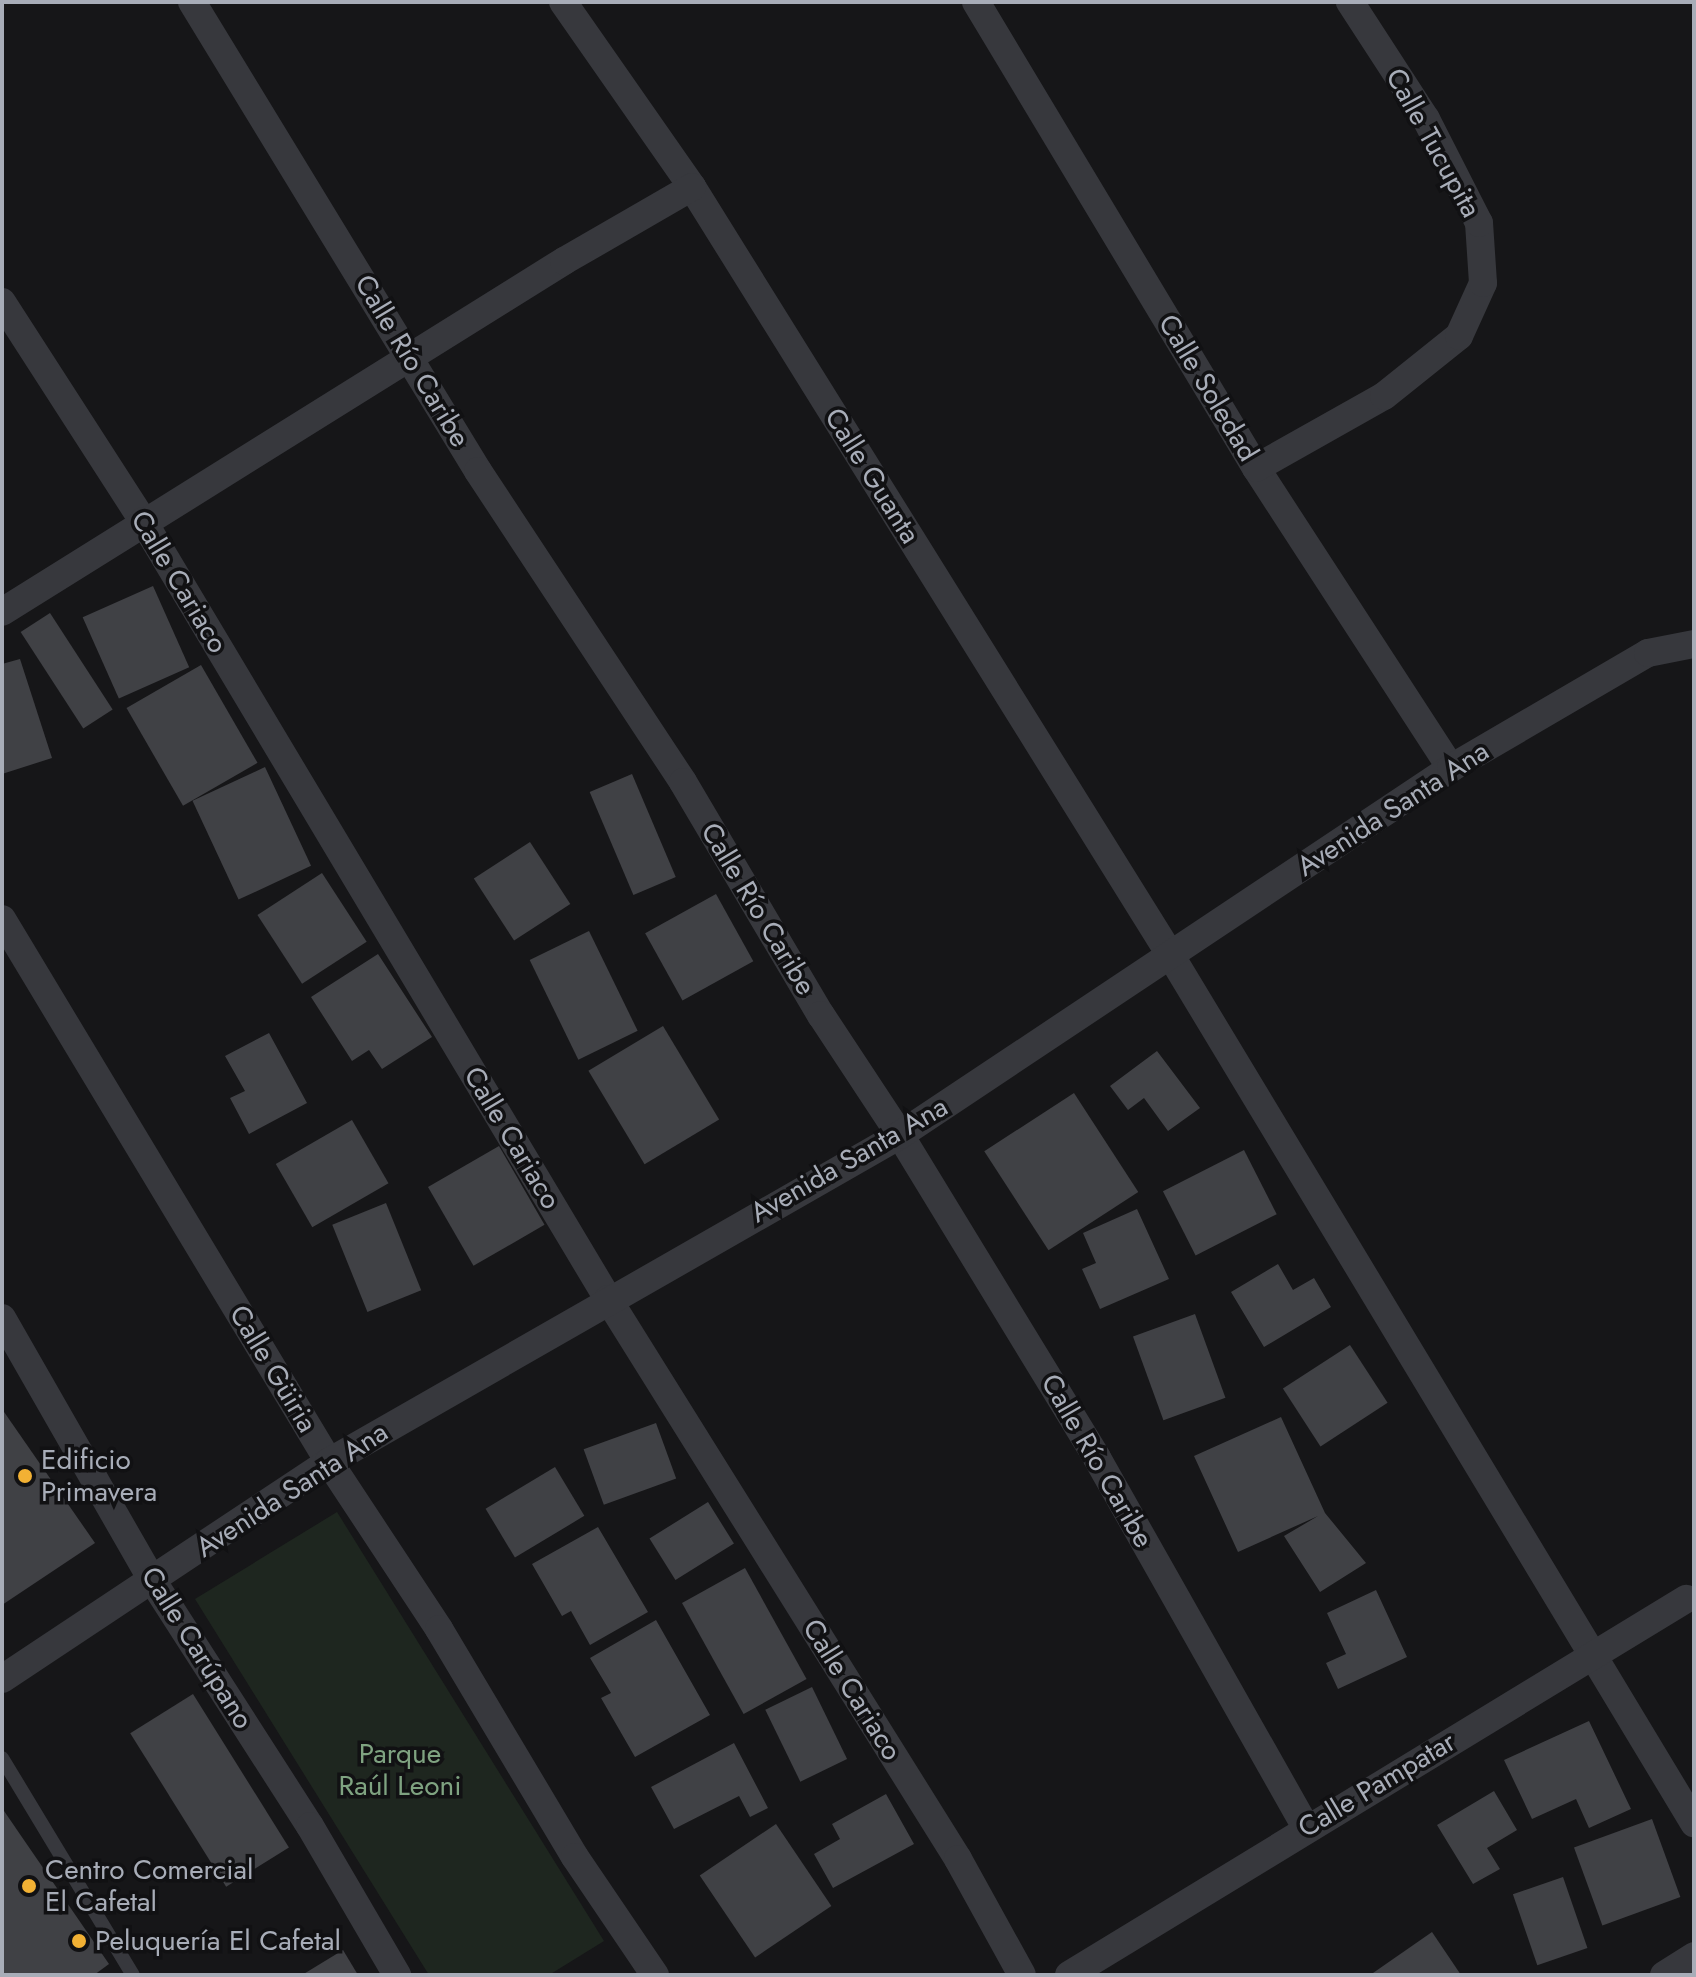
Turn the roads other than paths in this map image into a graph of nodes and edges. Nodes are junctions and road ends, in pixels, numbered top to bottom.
1 (192, 2) edge
2 (563, 2) edge
3 (976, 2) edge
4 (1350, 2) edge
5 (692, 187) junction
6 (2, 302) edge
7 (411, 355) junction
8 (1256, 468) junction
9 (143, 521) junction
10 (2, 612) edge
11 (1694, 644) edge
12 (1451, 768) junction
13 (2, 919) edge
14 (1171, 956) junction
15 (900, 1135) junction
16 (608, 1299) junction
17 (2, 1318) edge
18 (329, 1462) junction
19 (152, 1580) junction
20 (1686, 1599) dead end
21 (1593, 1658) junction
22 (2, 1679) edge
23 (4, 1761) edge
24 (1694, 1823) edge
25 (1306, 1827) junction
26 (1694, 1956) edge
27 (133, 1975) edge
28 (397, 1975) edge
29 (655, 1975) edge
30 (1022, 1975) edge
31 (1069, 1975) edge
32 (1664, 1975) edge

1 - 7 street, Calle Río Caribe
2 - 5 street, Calle Guanta
3 - 8 street, Calle Soledad
4 - 8 street, Calle Tucupita
5 - 7 street
5 - 14 street, Calle Guanta
6 - 9 street, Calle Cariaco
7 - 9 street
7 - 15 street, Calle Río Caribe
8 - 12 street, Calle Soledad
9 - 10 street
9 - 16 street, Calle Cariaco
11 - 12 street, Avenida Santa Ana
12 - 14 street, Avenida Santa Ana
13 - 18 street, Calle Güiria
14 - 15 street, Avenida Santa Ana
14 - 21 street, Calle Guanta
15 - 16 street, Avenida Santa Ana
15 - 25 street, Calle Río Caribe
16 - 18 street, Avenida Santa Ana
16 - 30 street, Calle Cariaco
17 - 19 street, Calle Carúpano
18 - 19 street, Avenida Santa Ana
18 - 29 street, Calle Güiria
19 - 22 street, Avenida Santa Ana
19 - 28 street, Calle Carúpano
20 - 21 street, Calle Pampatar
21 - 24 street, Calle Guanta
21 - 25 street, Calle Pampatar
23 - 27 lane
25 - 31 street, Calle Pampatar
26 - 32 street

